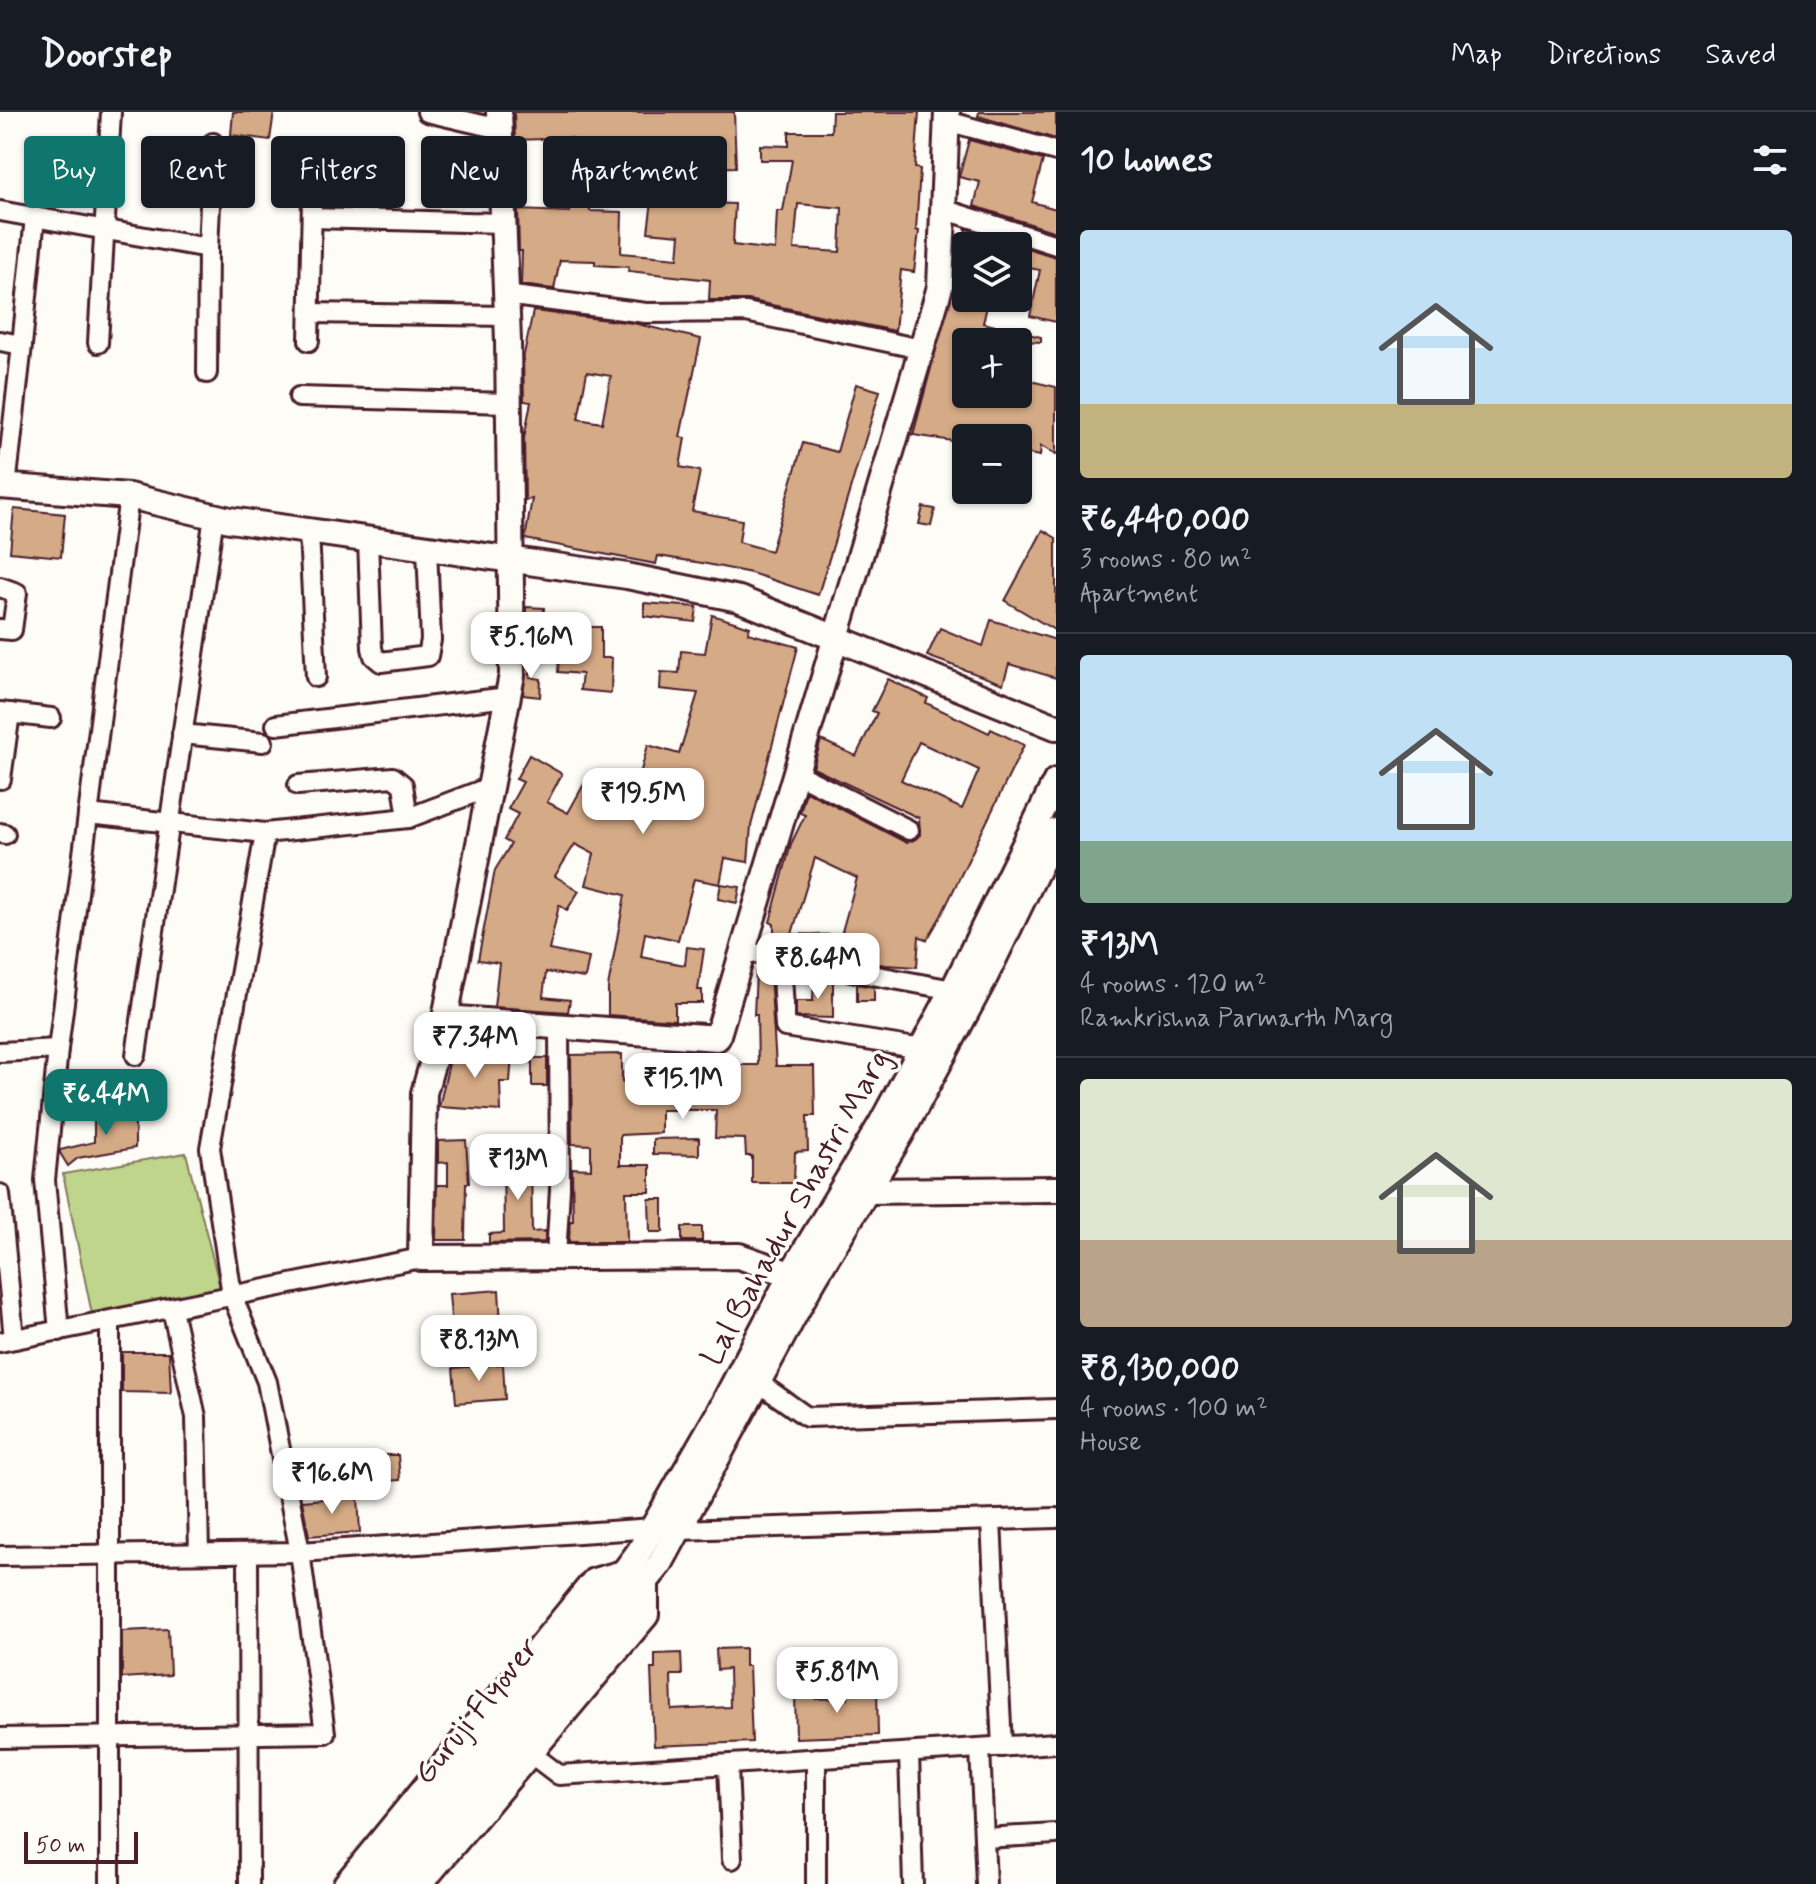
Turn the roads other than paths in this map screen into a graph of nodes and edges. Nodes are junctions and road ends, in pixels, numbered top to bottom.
1 (111, 112) edge
2 (427, 112) edge
3 (947, 117) edge
4 (499, 121) edge
5 (1056, 151) edge
6 (210, 208) edge
7 (943, 209) junction
8 (0, 211) edge
9 (35, 217) junction
10 (503, 223) junction
11 (103, 229) junction
12 (1056, 245) edge
13 (208, 248) junction
14 (506, 306) junction
15 (310, 313) junction
16 (0, 341) edge
17 (309, 341) dead end
18 (98, 343) dead end
19 (22, 345) junction
20 (921, 349) junction
21 (207, 373) dead end
22 (299, 397) dead end
23 (508, 403) junction
24 (3, 486) edge
25 (129, 496) junction
26 (214, 516) junction
27 (309, 532) junction
28 (368, 540) junction
29 (427, 549) junction
30 (510, 560) junction
31 (0, 587) edge
32 (0, 629) edge
33 (837, 637) junction
34 (316, 677) dead end
35 (508, 697) junction
36 (5, 712) edge
37 (51, 718) dead end
38 (276, 725) dead end
39 (1056, 727) edge
40 (182, 734) junction
41 (263, 742) dead end
42 (796, 773) junction
43 (1, 779) edge
44 (1056, 781) edge
45 (298, 785) dead end
46 (490, 787) junction
47 (88, 814) junction
48 (408, 818) junction
49 (169, 823) junction
50 (909, 830) dead end
51 (1056, 831) edge
52 (265, 833) junction
53 (743, 951) junction
54 (781, 958) junction
55 (953, 990) junction
56 (445, 1018) junction
57 (559, 1027) junction
58 (58, 1049) junction
59 (922, 1049) junction
60 (0, 1052) edge
61 (136, 1055) dead end
62 (1056, 1189) edge
63 (866, 1191) junction
64 (0, 1194) edge
65 (556, 1256) junction
66 (421, 1258) junction
67 (802, 1278) junction
68 (232, 1295) junction
69 (172, 1309) junction
70 (110, 1321) junction
71 (59, 1331) junction
72 (7, 1341) edge
73 (759, 1383) junction
74 (1056, 1409) edge
75 (1056, 1518) edge
76 (991, 1521) junction
77 (653, 1528) junction
78 (679, 1530) junction
79 (300, 1552) junction
80 (199, 1553) junction
81 (248, 1553) junction
82 (111, 1555) junction
83 (0, 1556) edge
84 (635, 1578) junction
85 (611, 1608) junction
86 (249, 1734) junction
87 (109, 1736) junction
88 (0, 1738) edge
89 (1056, 1743) edge
90 (1002, 1747) junction
91 (980, 1748) junction
92 (530, 1753) junction
93 (909, 1753) junction
94 (816, 1758) junction
95 (728, 1766) junction
96 (1056, 1834) edge
97 (984, 1838) junction
98 (732, 1859) dead end
99 (110, 1884) edge
100 (249, 1884) edge
101 (346, 1884) edge
102 (374, 1884) edge
103 (398, 1884) edge
104 (420, 1884) edge
105 (816, 1884) edge
106 (913, 1884) edge
107 (986, 1884) edge

1 - 11 street
2 - 4 street
3 - 5 street
3 - 7 street
4 - 10 street
6 - 13 street
7 - 12 street
7 - 20 street
8 - 9 street
9 - 11 street
9 - 19 street
10 - 14 street
10 - 15 street
11 - 13 street
11 - 18 street
13 - 21 street
14 - 15 street
14 - 20 street
14 - 23 street
15 - 17 street
16 - 19 street
19 - 24 street
20 - 33 street
22 - 23 street
23 - 30 street
24 - 25 street
25 - 26 street
25 - 47 street
26 - 27 street
26 - 40 street
27 - 28 street
27 - 34 street
28 - 29 street
28 - 29 street
29 - 30 street
30 - 33 street
30 - 35 street
31 - 32 street
33 - 39 street
33 - 42 street
35 - 38 street
35 - 46 street
36 - 37 street
36 - 43 street
40 - 41 street
40 - 49 street
42 - 50 street
42 - 53 street
44 - 55 street, Lal Bahadur Shastri Marg
45 - 48 street
46 - 48 street
46 - 56 street
47 - 49 street
47 - 58 street
48 - 52 street
49 - 52 street
49 - 61 street
51 - 63 street, Lal Bahadur Shastri Marg
52 - 68 street
53 - 54 street
53 - 57 street
54 - 55 street
54 - 59 street
55 - 59 street, Lal Bahadur Shastri Marg
56 - 57 street
56 - 66 street
57 - 65 street
58 - 60 street
58 - 71 street
59 - 67 street, Lal Bahadur Shastri Marg
62 - 63 street
63 - 67 street, Lal Bahadur Shastri Marg
64 - 72 street
65 - 66 street
65 - 67 street
66 - 68 street
67 - 73 street, Lal Bahadur Shastri Marg
67 - 77 street, Lal Bahadur Shastri Marg
68 - 69 street
68 - 79 street
69 - 70 street
69 - 80 street
70 - 71 street
70 - 82 street
71 - 72 street
73 - 74 street
73 - 78 street, Lal Bahadur Shastri Marg
75 - 76 street
76 - 78 street
76 - 90 street
77 - 79 street
77 - 84 street, Lal Bahadur Shastri Marg
78 - 84 street, Lal Bahadur Shastri Marg
79 - 81 street
79 - 86 street
80 - 81 street
80 - 82 street
81 - 86 street
82 - 83 street
82 - 87 street
84 - 85 street, Guruji Flyover
84 - 92 street
84 - 101 street
85 - 102 street, Guruji Flyover
85 - 103 street, Guruji Flyover
86 - 87 street
86 - 100 street
87 - 88 street
87 - 99 street
89 - 90 street
90 - 91 street
91 - 93 street
91 - 97 street
92 - 95 street
92 - 104 street
93 - 94 street
93 - 106 street
94 - 95 street
94 - 105 street
95 - 98 street
96 - 97 street
97 - 107 street

